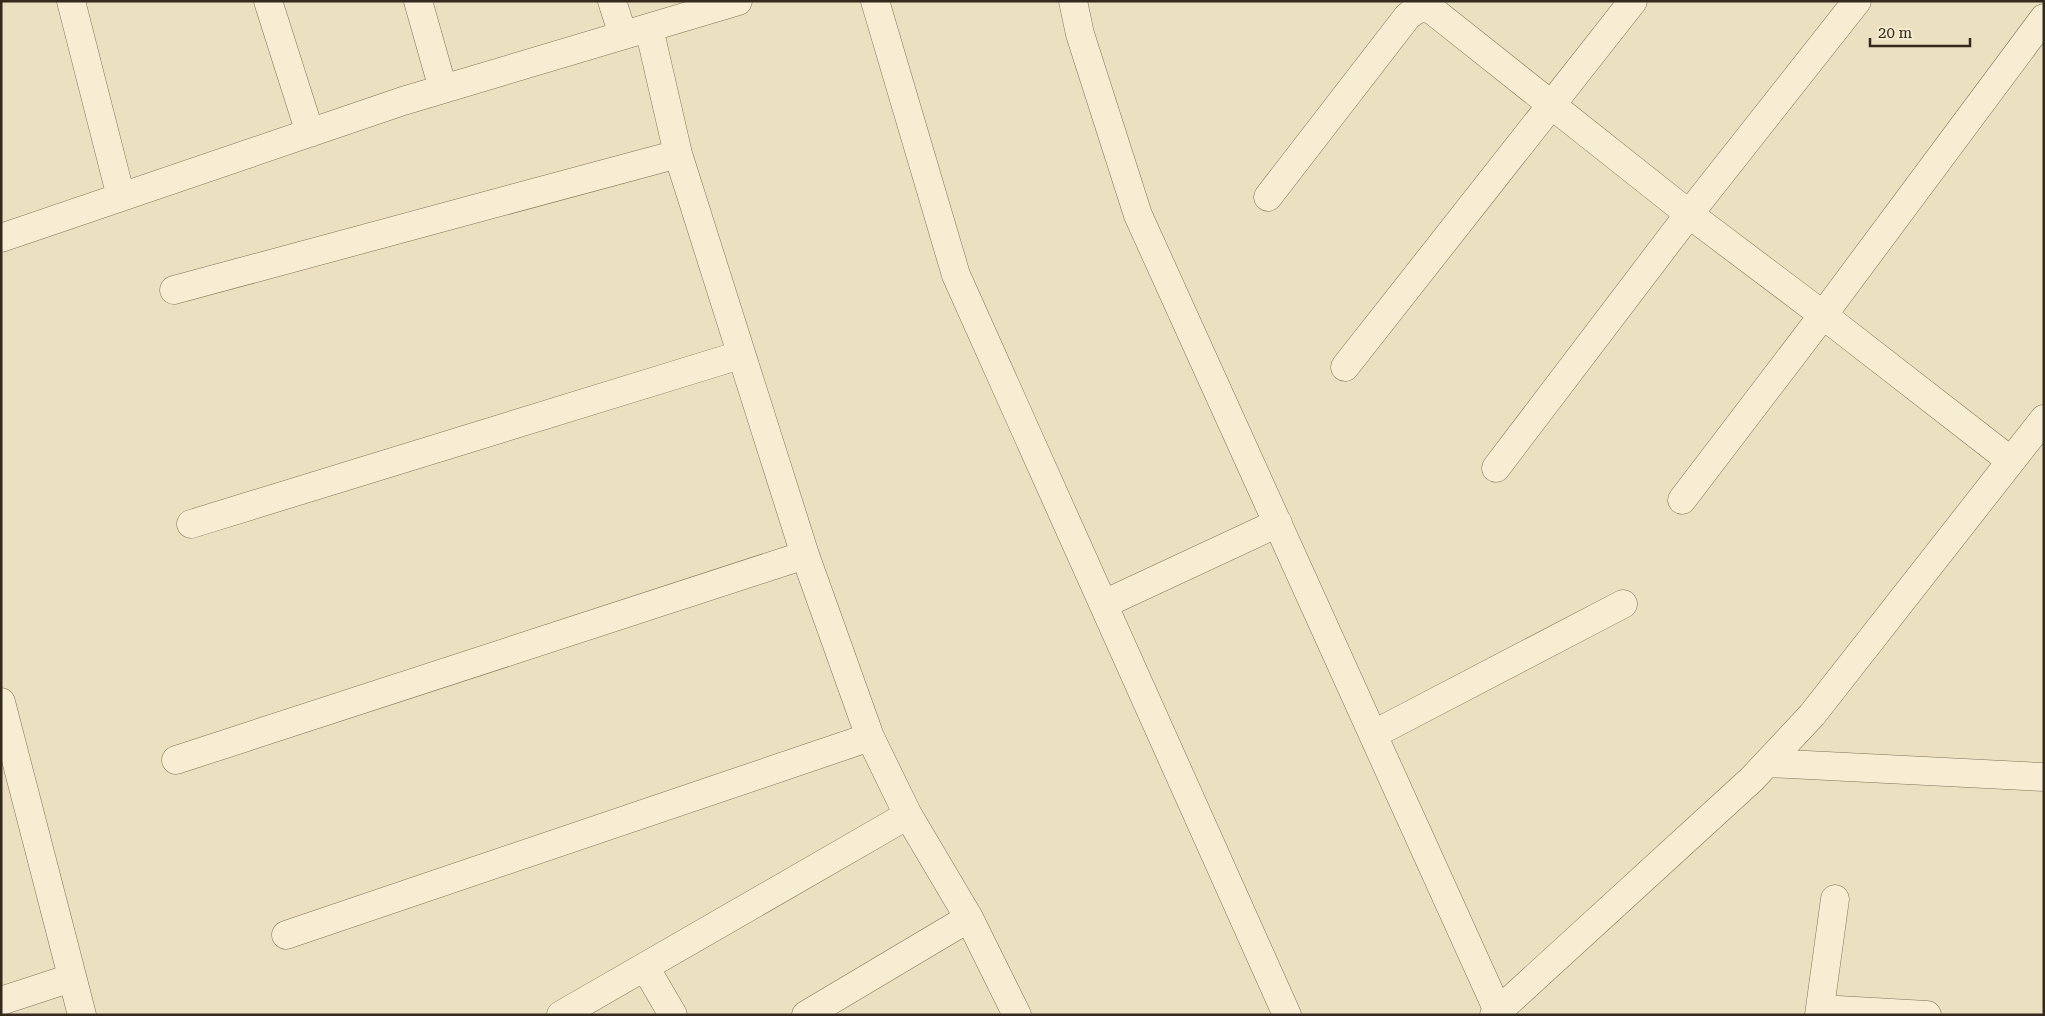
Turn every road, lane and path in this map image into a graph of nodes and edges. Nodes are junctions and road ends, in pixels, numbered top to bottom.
1 (71, 1) edge
2 (268, 1) edge
3 (418, 1) edge
4 (612, 1) edge
5 (738, 1) edge
6 (874, 1) edge
7 (1073, 1) edge
8 (1633, 1) edge
9 (1857, 1) edge
10 (2044, 18) edge
11 (649, 28) junction
12 (623, 36) junction
13 (443, 89) junction
14 (1552, 106) junction
15 (310, 133) junction
16 (678, 154) junction
17 (121, 197) junction
18 (1268, 197) dead end
19 (1689, 214) junction
20 (1, 238) edge
21 (174, 290) dead end
22 (1824, 315) junction
23 (740, 355) junction
24 (1345, 367) dead end
25 (2044, 418) edge
26 (2011, 461) junction
27 (1496, 468) dead end
28 (1682, 500) dead end
29 (1278, 523) junction
30 (191, 524) dead end
31 (805, 554) junction
32 (1104, 604) junction
33 (1623, 604) dead end
34 (1, 702) edge
35 (1374, 734) junction
36 (870, 737) junction
37 (176, 760) dead end
38 (1767, 763) junction
39 (2044, 777) edge
40 (908, 815) junction
41 (1835, 899) dead end
42 (969, 918) junction
43 (286, 935) dead end
44 (645, 967) junction
45 (71, 978) junction
46 (1, 1001) edge
47 (1819, 1012) edge
48 (1496, 1013) edge
49 (82, 1015) edge
50 (561, 1015) edge
51 (673, 1015) edge
52 (806, 1015) edge
53 (1017, 1015) edge
54 (1287, 1015) edge
55 (1927, 1015) edge

1 - 17 street
2 - 15 street
3 - 13 street
4 - 12 street
5 - 11 street
6 - 32 street
7 - 29 street
8 - 14 street
9 - 19 street
10 - 22 street
11 - 12 street
11 - 16 street
12 - 13 street
13 - 15 street
14 - 18 street
14 - 19 street
14 - 24 street
15 - 17 street
16 - 21 street
16 - 23 street
17 - 20 street
19 - 22 street
19 - 27 street
22 - 26 street
22 - 28 street
23 - 30 street
23 - 31 street
25 - 26 street
26 - 38 street
29 - 32 street
29 - 35 street
31 - 36 street
31 - 37 street
32 - 54 street
33 - 35 street
34 - 45 street
35 - 48 street
36 - 40 street
36 - 43 street
38 - 39 street
38 - 48 street
40 - 42 street
40 - 44 street
41 - 47 street
42 - 52 street
42 - 53 street
44 - 50 street
44 - 51 street
45 - 46 street
45 - 49 street
47 - 55 street

